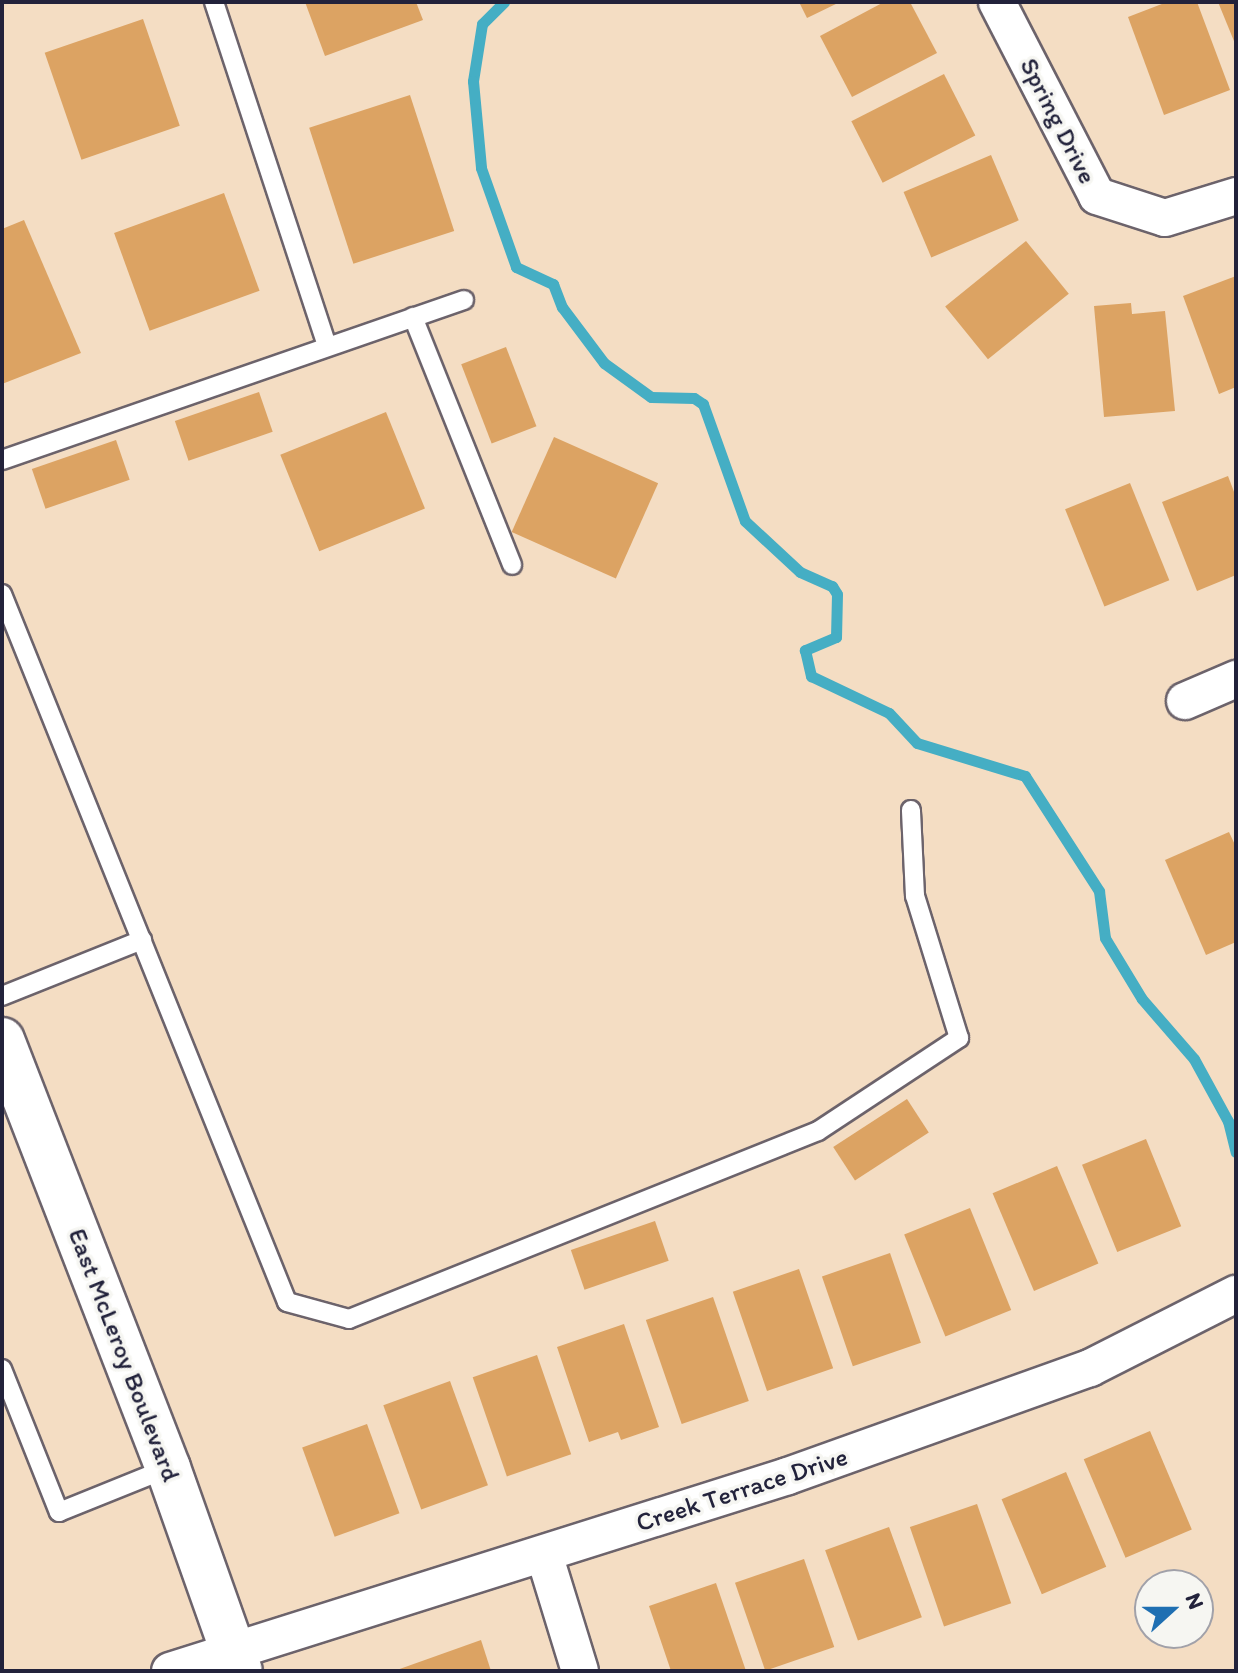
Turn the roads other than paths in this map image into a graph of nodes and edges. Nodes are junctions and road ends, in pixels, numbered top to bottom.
1 (214, 2) edge
2 (997, 2) edge
3 (1236, 196) edge
4 (464, 300) dead end
5 (413, 317) junction
6 (327, 346) junction
7 (2, 460) edge
8 (512, 565) dead end
9 (2, 594) edge
10 (1236, 679) edge
11 (1185, 701) dead end
12 (911, 810) dead end
13 (142, 940) junction
14 (2, 996) edge
15 (2, 1040) edge
16 (1236, 1294) edge
17 (2, 1369) edge
18 (168, 1468) junction
19 (544, 1554) junction
20 (238, 1662) edge
21 (170, 1671) edge
22 (580, 1671) edge

1 - 6 lane
2 - 3 street, Spring Drive
4 - 5 lane
5 - 6 lane
5 - 8 lane
6 - 7 lane
9 - 13 lane
10 - 11 street
12 - 13 lane
13 - 14 lane
15 - 18 main road, East McLeroy Boulevard
16 - 19 street, Creek Terrace Drive
17 - 18 lane
18 - 20 main road, East McLeroy Boulevard
19 - 20 street, Creek Terrace Drive
19 - 22 street
20 - 21 street, Creek Terrace Drive

